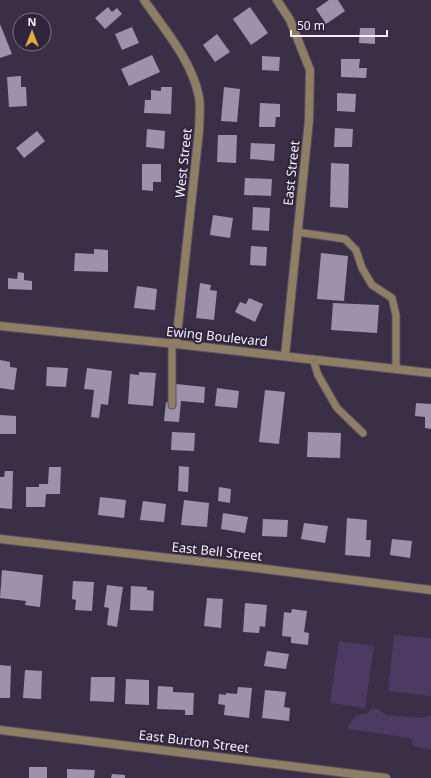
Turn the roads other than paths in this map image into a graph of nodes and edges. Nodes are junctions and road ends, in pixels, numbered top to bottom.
1 (144, 0) edge
2 (277, 0) edge
3 (297, 232) junction
4 (0, 326) edge
5 (174, 343) junction
6 (285, 356) junction
7 (313, 359) junction
8 (396, 368) junction
9 (431, 373) edge
10 (172, 405) dead end
11 (363, 433) dead end
12 (0, 539) edge
13 (431, 590) edge
14 (0, 730) edge
15 (386, 778) edge

1 - 5 street, West Street
2 - 3 street, East Street
3 - 6 street, East Street
3 - 8 lane
4 - 5 street, Ewing Boulevard
5 - 6 street, Ewing Boulevard
5 - 10 lane
6 - 7 street, Ewing Boulevard
7 - 8 street, Ewing Boulevard
7 - 11 lane
8 - 9 street, Ewing Boulevard
12 - 13 street, East Bell Street
14 - 15 street, East Burton Street

